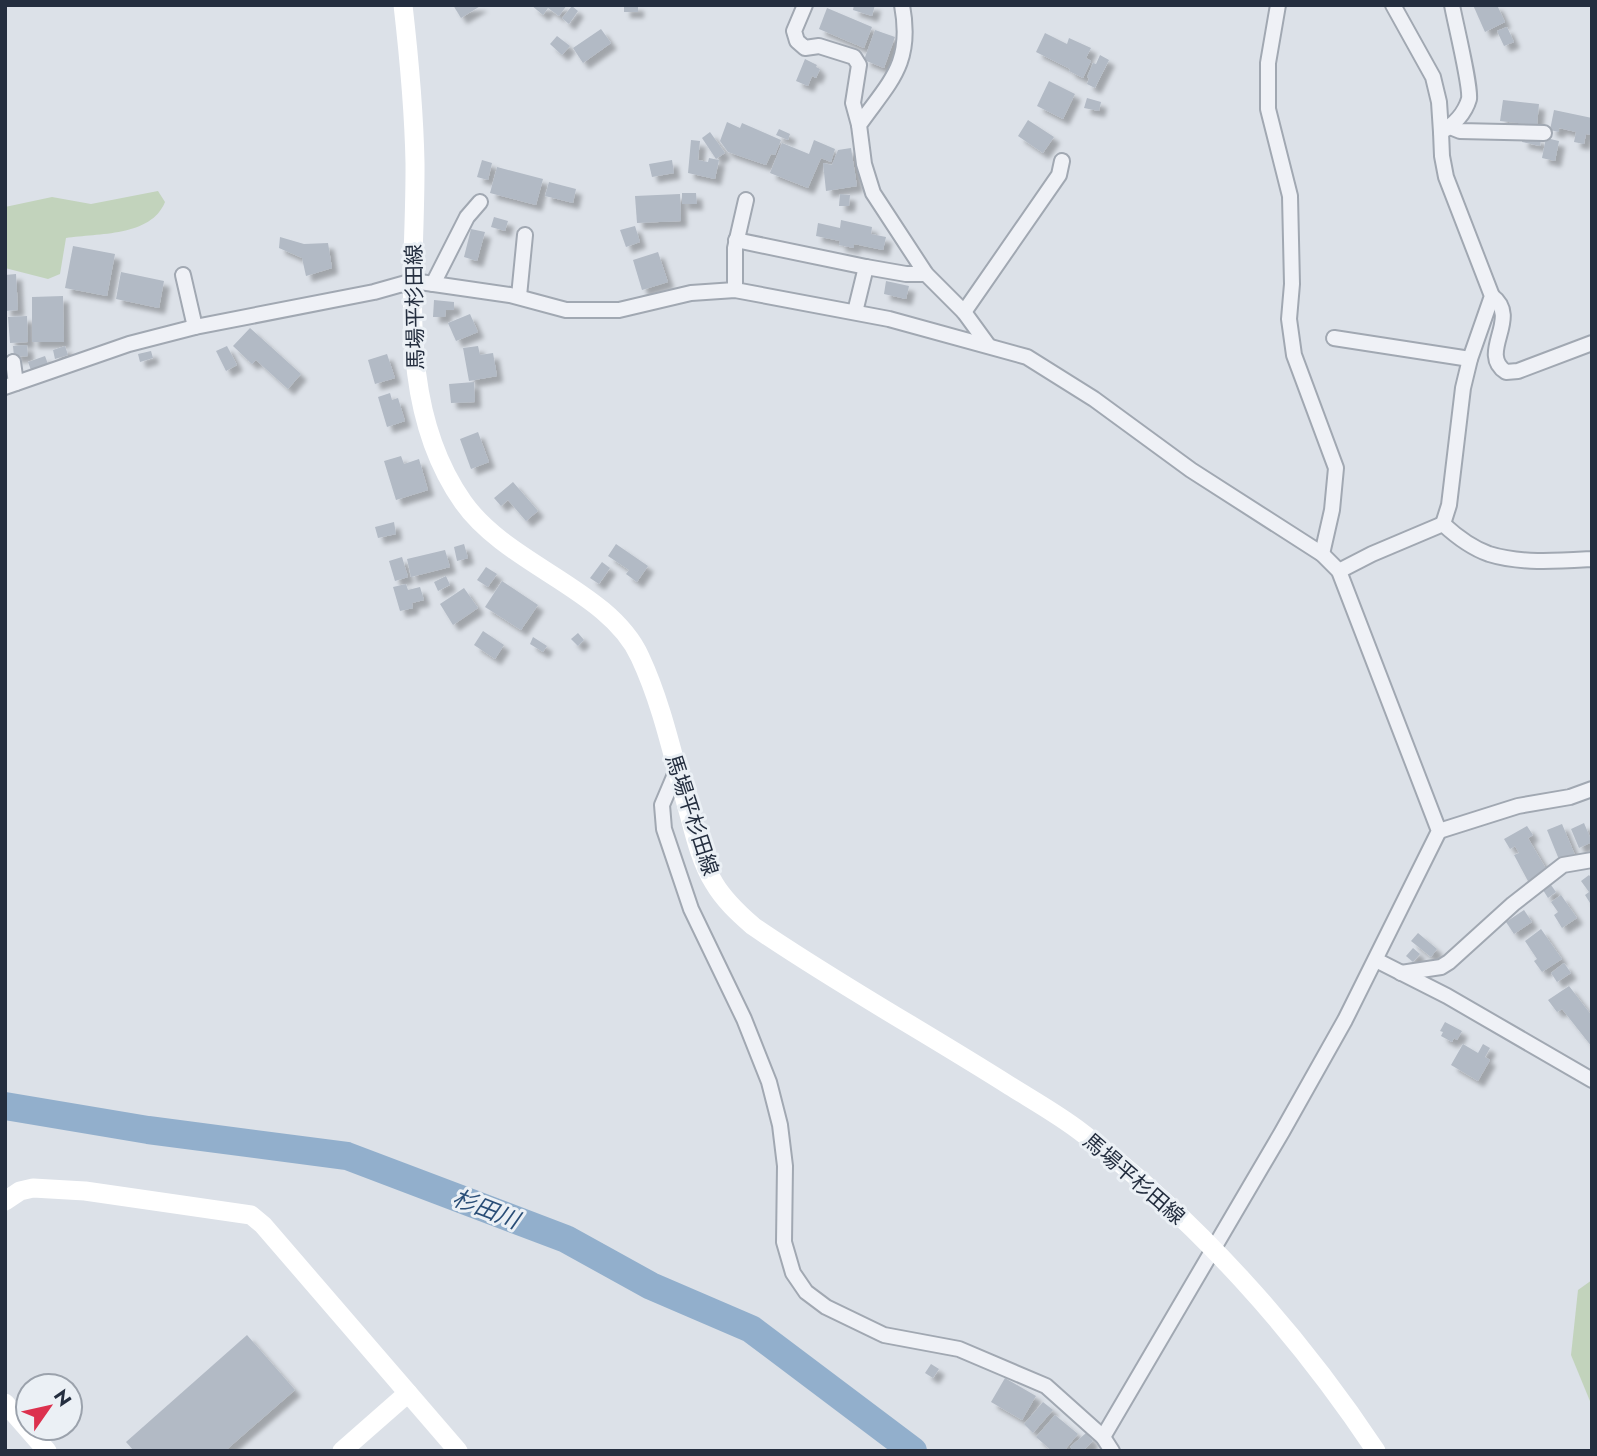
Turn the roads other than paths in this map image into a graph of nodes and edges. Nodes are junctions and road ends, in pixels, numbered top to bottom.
1 (403, 5) edge
2 (805, 5) edge
3 (902, 5) edge
4 (1278, 5) edge
5 (1393, 5) edge
6 (1452, 5) edge
7 (859, 125) junction
8 (1446, 130) junction
9 (1544, 133) dead end
10 (1062, 160) dead end
11 (746, 200) dead end
12 (480, 202) dead end
13 (525, 235) dead end
14 (736, 240) junction
15 (866, 267) junction
16 (926, 274) junction
17 (183, 275) dead end
18 (423, 283) junction
19 (735, 290) junction
20 (519, 296) junction
21 (1492, 296) junction
22 (855, 312) junction
23 (964, 312) junction
24 (195, 327) junction
25 (1334, 338) dead end
26 (1592, 344) edge
27 (988, 345) junction
28 (1470, 359) junction
29 (13, 362) dead end
30 (10, 385) edge
31 (1444, 524) junction
32 (1322, 554) junction
33 (1592, 559) edge
34 (1339, 571) junction
35 (676, 772) junction
36 (1592, 789) edge
37 (1439, 831) junction
38 (1592, 860) edge
39 (1376, 960) junction
40 (1400, 973) junction
41 (1592, 1080) edge
42 (5, 1201) edge
43 (1213, 1251) junction
44 (408, 1393) junction
45 (5, 1403) edge
46 (1103, 1437) junction
47 (47, 1451) edge
48 (342, 1451) edge
49 (458, 1451) edge
50 (1112, 1451) edge
51 (1376, 1451) edge

1 - 18 main road, 馬場平杉田線
2 - 7 street
3 - 7 street
4 - 32 street
5 - 8 street
6 - 8 street
7 - 16 street
8 - 9 street
8 - 21 street
10 - 23 street
11 - 14 street
12 - 18 street
13 - 20 street
14 - 15 street
14 - 19 street
15 - 16 street
15 - 22 street
16 - 23 street
17 - 24 street
18 - 20 street
18 - 24 street
18 - 35 main road, 馬場平杉田線
19 - 20 street
19 - 22 street
21 - 26 street
21 - 28 street
22 - 27 street
23 - 27 street
24 - 30 street
25 - 28 street
27 - 32 street
28 - 31 street
29 - 30 street
31 - 33 street
31 - 34 street
32 - 34 street
34 - 37 street
35 - 43 main road, 馬場平杉田線
35 - 46 street
36 - 37 street
37 - 39 street
38 - 40 street
39 - 40 street
39 - 43 street
40 - 41 street
42 - 44 main road
43 - 46 street
43 - 51 main road, 馬場平杉田線
44 - 48 main road
44 - 49 main road
45 - 47 main road
46 - 50 street

